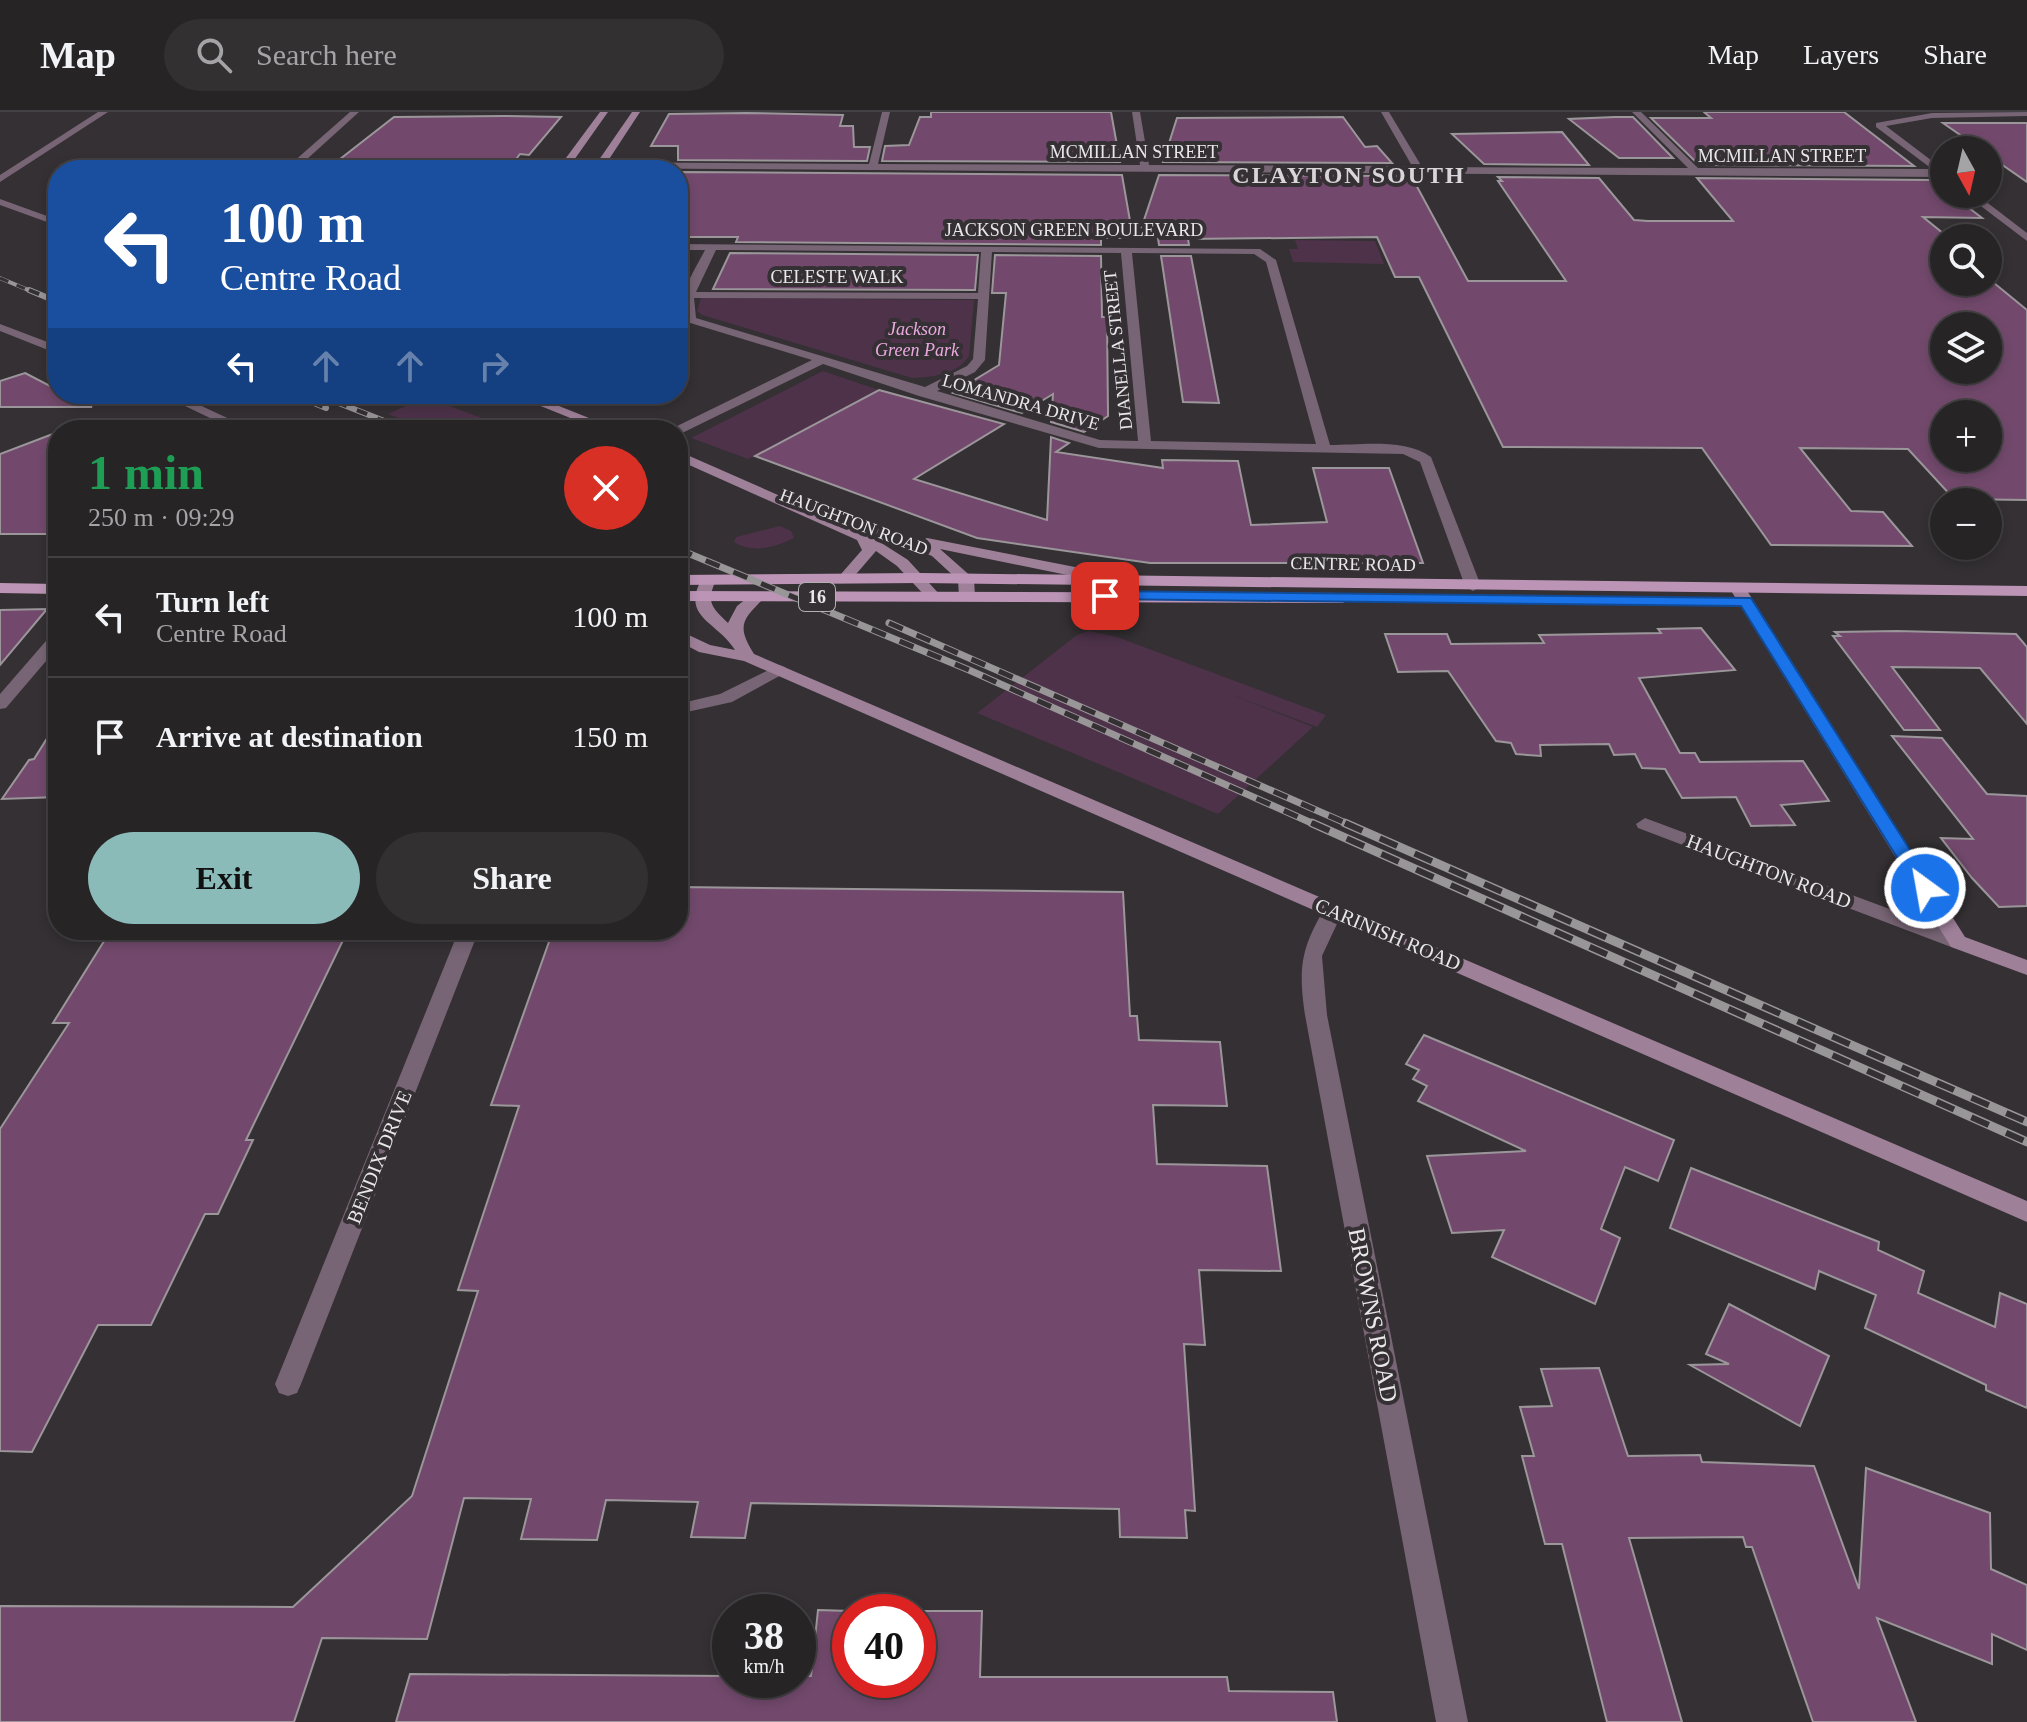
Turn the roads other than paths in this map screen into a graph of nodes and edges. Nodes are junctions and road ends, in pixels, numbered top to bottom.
1 (104, 112) edge
2 (355, 112) edge
3 (604, 112) edge
4 (636, 112) edge
5 (886, 112) edge
6 (1136, 112) edge
7 (1385, 112) edge
8 (1636, 112) edge
9 (1934, 112) edge
10 (2027, 113) edge
11 (300, 160) edge
12 (570, 160) edge
13 (604, 160) edge
14 (1930, 163) edge
15 (873, 167) junction
16 (688, 168) edge
17 (1145, 168) junction
18 (1419, 170) junction
19 (1696, 171) junction
20 (1930, 173) edge
21 (0, 179) edge
22 (0, 202) edge
23 (1988, 208) edge
24 (48, 219) edge
25 (2027, 238) edge
26 (688, 247) edge
27 (712, 247) junction
28 (987, 248) junction
29 (1126, 249) junction
30 (690, 295) junction
31 (984, 296) junction
32 (688, 304) edge
33 (688, 315) edge
34 (0, 327) edge
35 (48, 346) edge
36 (820, 361) junction
37 (923, 393) junction
38 (188, 404) edge
39 (543, 404) edge
40 (224, 420) edge
41 (586, 420) edge
42 (688, 426) edge
43 (1145, 447) junction
44 (1324, 448) junction
45 (688, 459) edge
46 (718, 472) junction
47 (892, 533) junction
48 (863, 538) junction
49 (0, 575) edge
50 (48, 575) edge
51 (846, 577) junction
52 (921, 578) junction
53 (966, 579) junction
54 (708, 580) junction
55 (1116, 580) junction
56 (688, 583) edge
57 (1473, 586) junction
58 (0, 588) edge
59 (48, 589) edge
60 (688, 590) edge
61 (2027, 591) edge
62 (1742, 595) junction
63 (701, 596) junction
64 (933, 596) junction
65 (967, 596) junction
66 (757, 597) junction
67 (2027, 603) edge
68 (736, 638) junction
69 (688, 640) edge
70 (48, 649) edge
71 (748, 657) junction
72 (779, 670) junction
73 (0, 704) edge
74 (688, 707) edge
75 (1645, 824) dead end
76 (1333, 911) junction
77 (465, 940) edge
78 (1958, 942) junction
79 (2027, 968) edge
80 (2027, 1212) edge
81 (288, 1384) dead end
82 (1452, 1722) edge

1 - 21 street
2 - 11 street
3 - 12 main road
4 - 13 main road
5 - 15 street
6 - 17 street
7 - 18 street
8 - 19 street
9 - 10 street
9 - 14 street
15 - 16 street, MCMILLAN STREET
15 - 17 street, MCMILLAN STREET
17 - 18 street, MCMILLAN STREET
18 - 19 street, MCMILLAN STREET
19 - 20 street, MCMILLAN STREET
22 - 24 street
23 - 25 street
26 - 27 street, JACKSON GREEN BOULEVARD
27 - 28 street, JACKSON GREEN BOULEVARD
27 - 30 street
28 - 29 street, JACKSON GREEN BOULEVARD
28 - 31 street
29 - 43 street, DIANELLA STREET
29 - 44 street, JACKSON GREEN BOULEVARD
30 - 31 street, CELESTE WALK
30 - 32 street, LOMANDRA DRIVE
31 - 37 street
33 - 36 street, LOMANDRA DRIVE
34 - 35 street
36 - 37 street, LOMANDRA DRIVE
36 - 42 street
37 - 43 street, LOMANDRA DRIVE
38 - 40 street
39 - 41 main road
43 - 44 street, LOMANDRA DRIVE
44 - 57 street, LOMANDRA DRIVE
45 - 46 main road, HAUGHTON ROAD
46 - 47 main road, HAUGHTON ROAD
46 - 48 main road, HAUGHTON ROAD
47 - 53 main road, HAUGHTON ROAD
47 - 55 main road
48 - 51 main road
48 - 52 main road, HAUGHTON ROAD
49 - 50 main road
51 - 52 main road, CENTRE ROAD / 16
51 - 54 main road, CENTRE ROAD / 16
52 - 53 main road, CENTRE ROAD / 16
52 - 64 main road, HAUGHTON ROAD
53 - 55 main road, CENTRE ROAD / 16
53 - 65 main road
54 - 56 main road, CENTRE ROAD / 16
54 - 63 main road
55 - 57 main road, CENTRE ROAD / 16
57 - 62 main road, CENTRE ROAD / 16
58 - 59 main road
60 - 63 main road, CENTRE ROAD / 16
61 - 62 main road, CENTRE ROAD / 16
62 - 65 main road, CENTRE ROAD / 16
62 - 67 main road, CENTRE ROAD / 16
62 - 78 main road
63 - 66 main road, CENTRE ROAD / 16
63 - 68 main road
64 - 65 main road, CENTRE ROAD / 16
64 - 66 main road, CENTRE ROAD / 16
66 - 68 main road
68 - 71 main road
69 - 71 main road, CARINISH ROAD
70 - 73 street
71 - 72 main road, CARINISH ROAD
72 - 74 street
72 - 76 main road, CARINISH ROAD
75 - 78 street, HAUGHTON ROAD
76 - 80 main road, CARINISH ROAD
76 - 82 street, BROWNS ROAD
77 - 81 street, BENDIX DRIVE
78 - 79 main road, HAUGHTON ROAD

